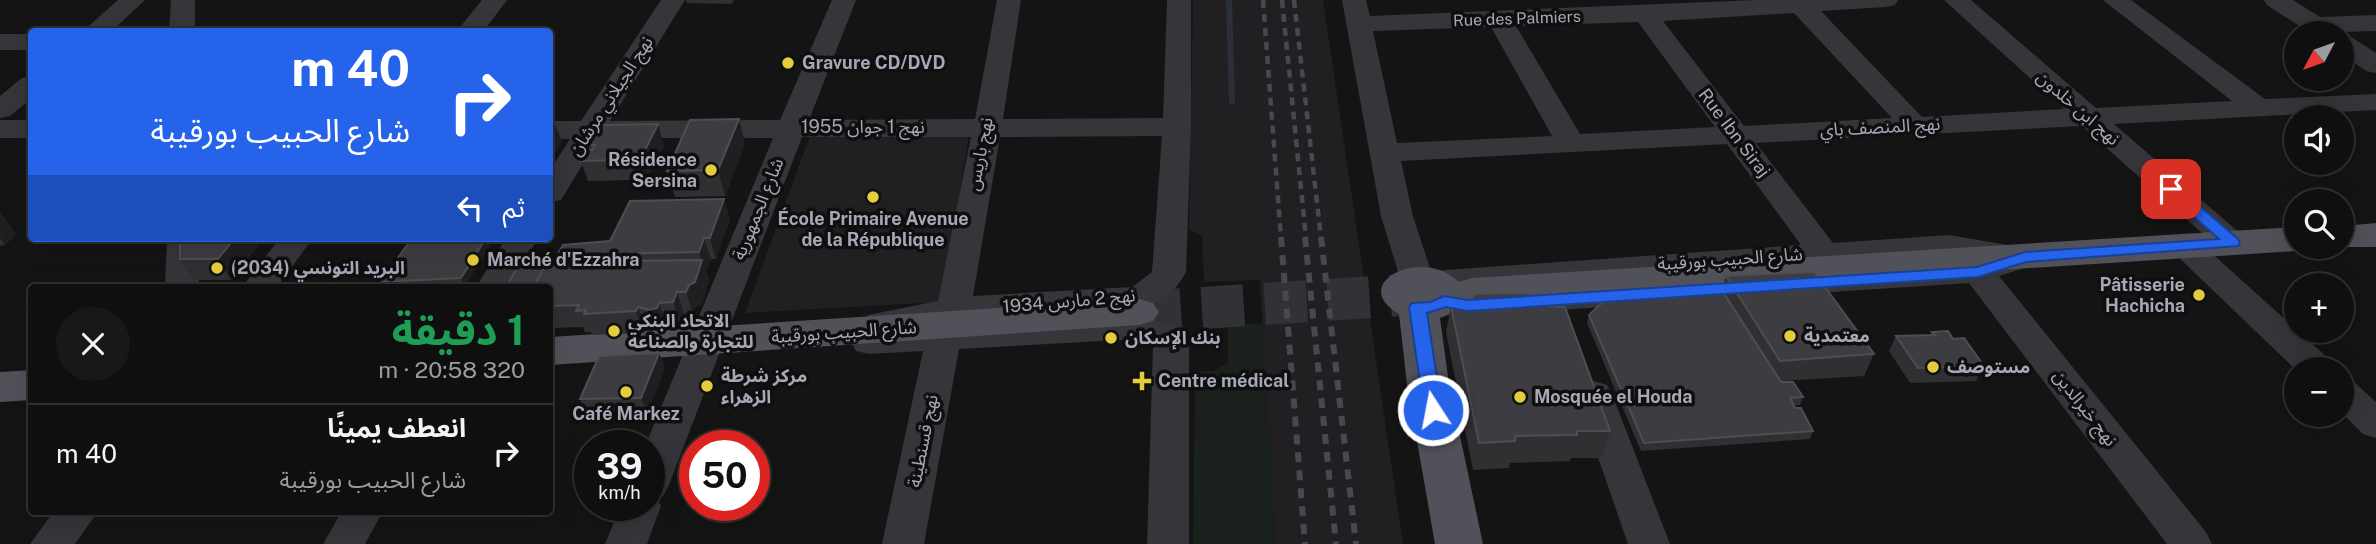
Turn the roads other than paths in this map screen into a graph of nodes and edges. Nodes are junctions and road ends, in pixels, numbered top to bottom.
1 (133, 0) edge
2 (183, 0) edge
3 (495, 0) edge
4 (673, 0) edge
5 (844, 0) edge
6 (1009, 0) edge
7 (1179, 0) edge
8 (1886, 0) edge
9 (1956, 0) edge
10 (2115, 0) edge
11 (2276, 0) edge
12 (1843, 1) edge
13 (1800, 4) junction
14 (1546, 8) edge
15 (1356, 12) edge
16 (1645, 14) junction
17 (1499, 19) junction
18 (2308, 21) edge
19 (2376, 23) edge
20 (2354, 25) edge
21 (100, 28) edge
22 (181, 28) edge
23 (472, 28) edge
24 (0, 42) edge
25 (28, 42) edge
26 (2354, 51) edge
27 (2376, 65) edge
28 (28, 87) edge
29 (2376, 102) edge
30 (2256, 106) junction
31 (0, 110) edge
32 (2089, 117) junction
33 (1914, 125) junction
34 (792, 127) junction
35 (1177, 127) junction
36 (985, 128) junction
37 (0, 129) edge
38 (28, 129) edge
39 (553, 130) edge
40 (587, 131) junction
41 (1735, 133) junction
42 (1571, 143) junction
43 (1384, 153) junction
44 (553, 187) edge
45 (2376, 235) edge
46 (2354, 236) edge
47 (2284, 240) edge
48 (183, 242) edge
49 (294, 242) edge
50 (520, 242) edge
51 (2232, 243) junction
52 (2185, 246) junction
53 (1823, 252) junction
54 (2025, 257) junction
55 (1978, 272) junction
56 (182, 284) edge
57 (261, 284) edge
58 (496, 284) edge
59 (1437, 292) junction
60 (1560, 299) junction
61 (1139, 312) tunnel mouth
62 (949, 324) junction
63 (1038, 325) junction
64 (858, 331) junction
65 (789, 336) junction
66 (705, 342) junction
67 (553, 351) edge
68 (2304, 357) edge
69 (28, 385) edge
70 (0, 387) edge
71 (2354, 403) edge
72 (2376, 424) edge
73 (665, 444) edge
74 (75, 515) edge
75 (361, 515) edge
76 (635, 521) edge
77 (51, 544) edge
78 (344, 544) edge
79 (626, 544) edge
80 (903, 544) edge
81 (1168, 544) edge
82 (1460, 544) edge
83 (1649, 544) edge
84 (2191, 544) edge

1 - 21 street
2 - 22 street
3 - 23 street
4 - 40 street, نهج الجيلاني مرشان
5 - 34 street, شارع الجمهورية
6 - 36 street, نهج باريس
7 - 35 street, نهج 2 مارس 1934
8 - 12 street, Rue des Palmiers
9 - 32 street, نهج ابن خلدون
10 - 30 street
11 - 18 street
12 - 13 street, Rue des Palmiers
13 - 16 street, Rue des Palmiers
13 - 33 street
14 - 16 street, Rue des Palmiers
14 - 17 street, Rue des Palmiers
15 - 17 street, Rue des Palmiers
15 - 43 street
16 - 41 street, Rue Ibn Siraj
17 - 42 street
19 - 20 street
24 - 25 street
26 - 27 street
28 - 31 street
29 - 30 street, نهج المنصف باي
30 - 32 street, نهج المنصف باي
32 - 33 street, نهج المنصف باي
32 - 51 street, نهج ابن خلدون
33 - 41 street, نهج المنصف باي
34 - 36 street, نهج 1 جوان 1955
34 - 40 street, نهج 1 جوان 1955
34 - 66 street, شارع الجمهورية
35 - 36 street, نهج 1 جوان 1955
35 - 62 street, نهج 2 مارس 1934
36 - 62 street, نهج باريس
37 - 38 street
39 - 40 street, نهج 1 جوان 1955
40 - 44 street, نهج الجيلاني مرشان
41 - 42 street, نهج المنصف باي
41 - 53 street, Rue Ibn Siraj
42 - 43 street, نهج المنصف باي
43 - 59 street
45 - 46 main road
47 - 51 main road, شارع الحبيب بورقيبة
48 - 56 street
49 - 57 street
50 - 58 street
51 - 52 main road, شارع الحبيب بورقيبة
52 - 54 main road, شارع الحبيب بورقيبة
52 - 68 street
53 - 54 street, شارع الحبيب بورقيبة
53 - 59 street, شارع الحبيب بورقيبة
54 - 55 street, شارع الحبيب بورقيبة
54 - 59 main road, شارع الحبيب بورقيبة
55 - 60 street, شارع الحبيب بورقيبة
55 - 84 street, نهج خيرالدين
59 - 60 street, شارع الحبيب بورقيبة
59 - 82 main road
60 - 83 street
61 - 63 main road, شارع الحبيب بورقيبة
62 - 63 street
62 - 64 street, نهج 2 مارس 1934
62 - 65 street
62 - 80 street, نهج قسنطينة
63 - 64 main road, شارع الحبيب بورقيبة
63 - 81 street
64 - 65 main road, شارع الحبيب بورقيبة
65 - 66 main road, شارع الحبيب بورقيبة
66 - 67 main road, شارع الحبيب بورقيبة
66 - 73 street, شارع الجمهورية
69 - 70 main road
71 - 72 street
74 - 77 street
75 - 78 street
76 - 79 street

